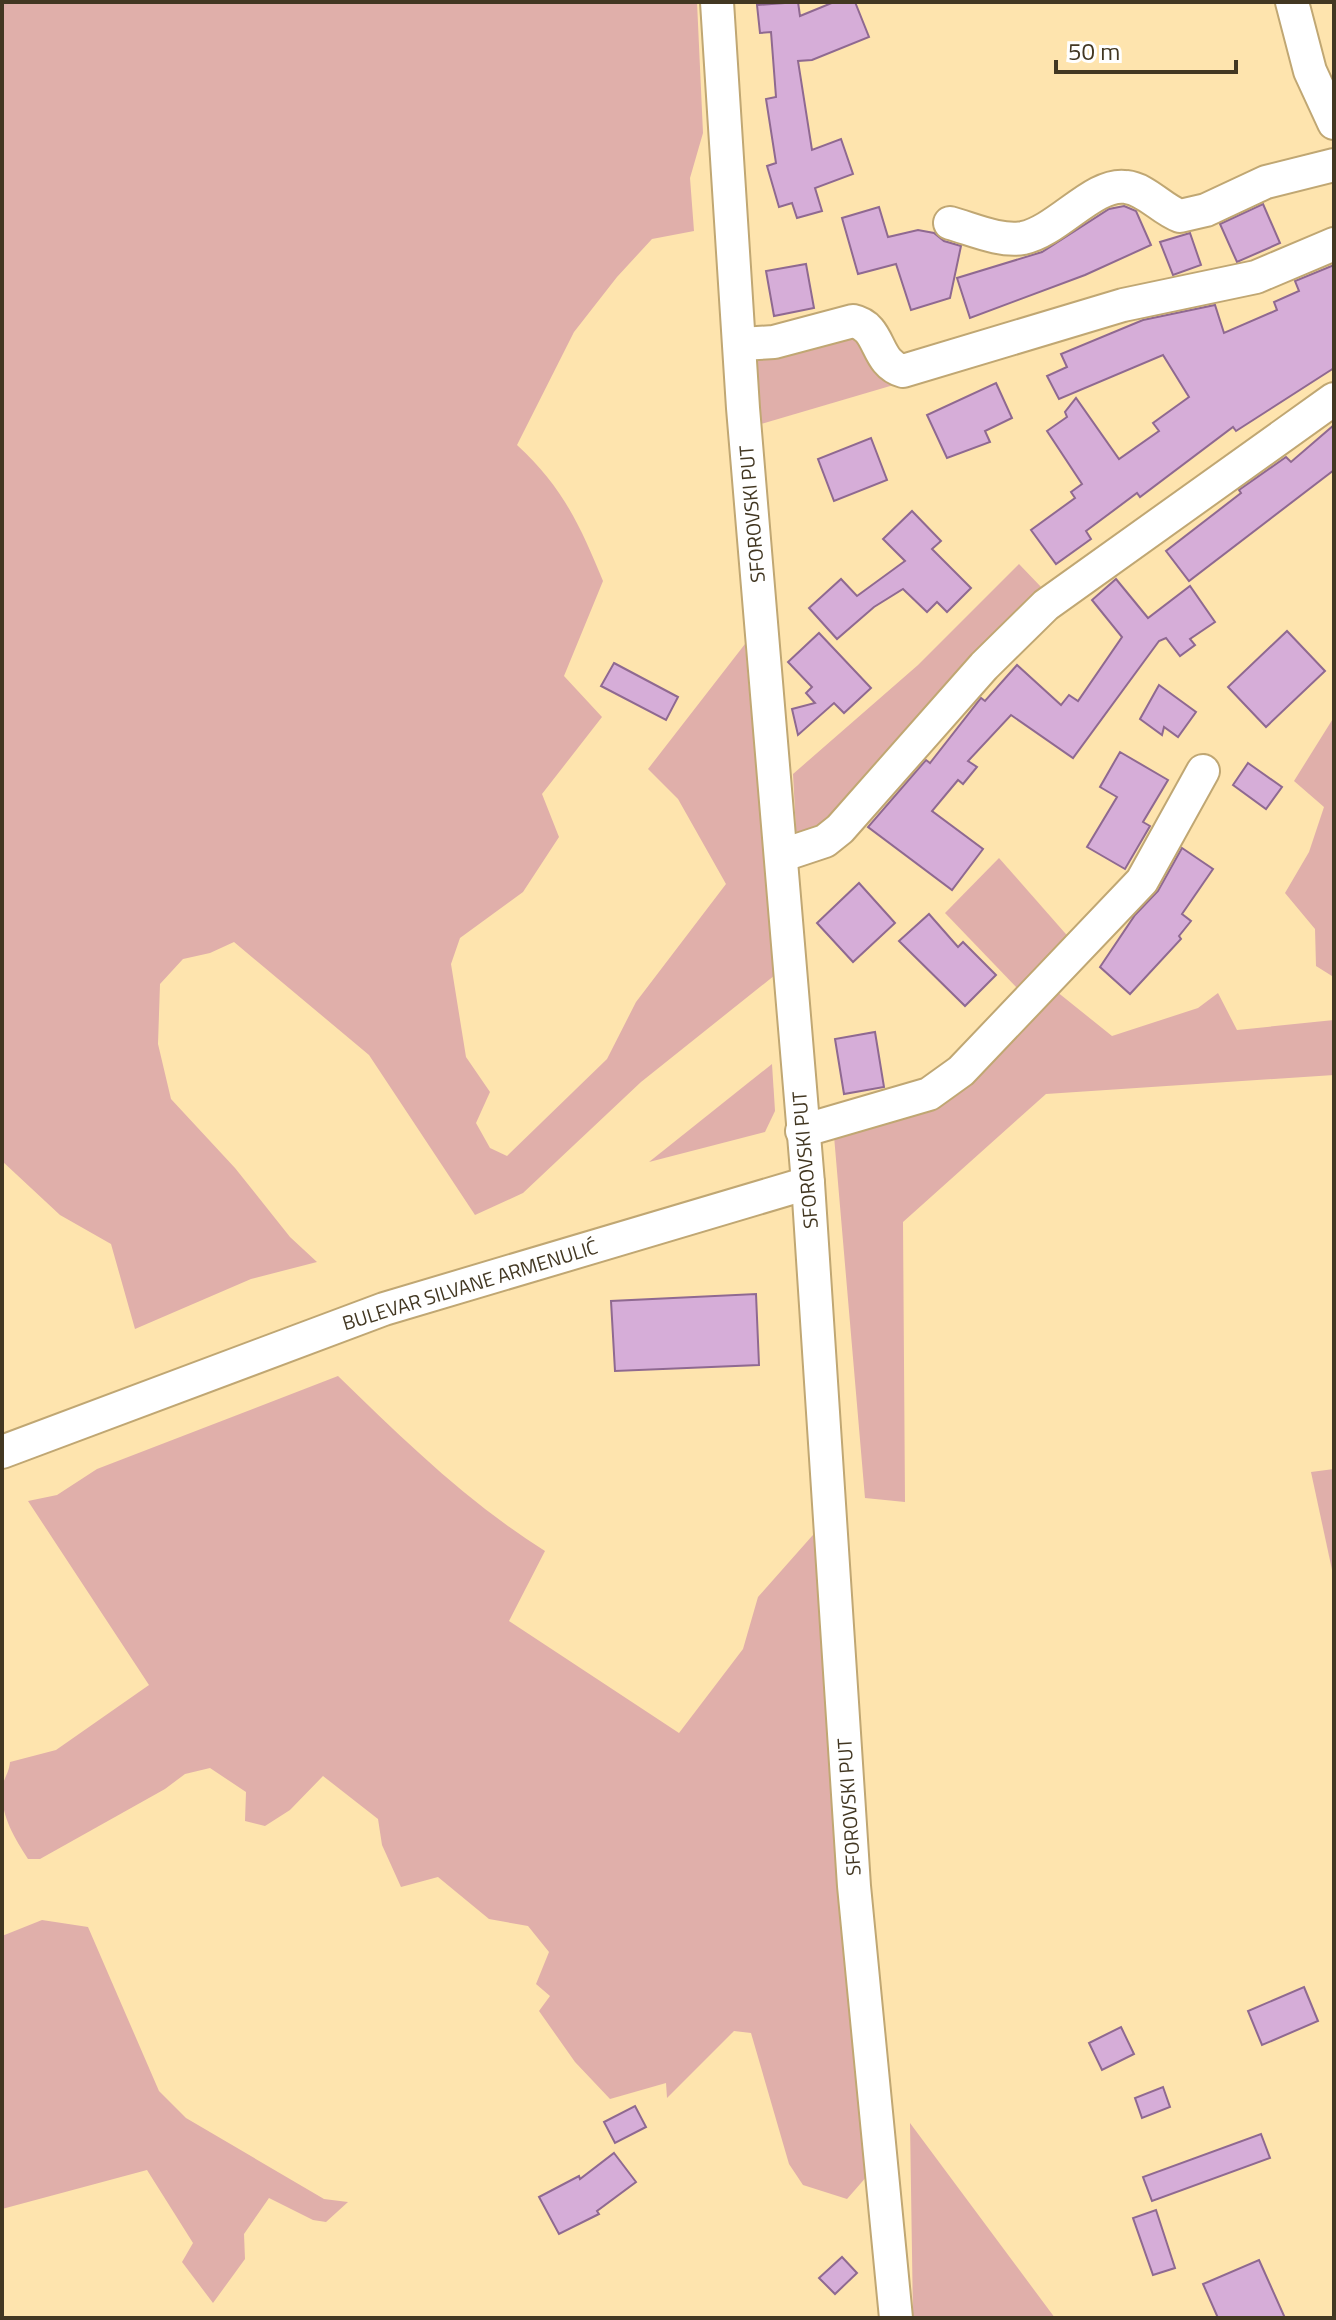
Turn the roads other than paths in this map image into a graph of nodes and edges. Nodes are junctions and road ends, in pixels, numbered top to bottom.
1 (717, 2) edge
2 (1292, 2) edge
3 (1332, 113) edge
4 (1334, 165) edge
5 (950, 223) dead end
6 (1334, 244) edge
7 (741, 344) junction
8 (1334, 399) edge
9 (1203, 771) dead end
10 (783, 855) junction
11 (802, 1131) junction
12 (808, 1183) junction
13 (2, 1452) edge
14 (896, 2318) edge

1 - 7 street, SFOROVSKI PUT
2 - 3 street
4 - 5 street
6 - 7 street
7 - 10 street, SFOROVSKI PUT
8 - 10 street
9 - 11 street
10 - 11 street, SFOROVSKI PUT
11 - 12 street, SFOROVSKI PUT
12 - 13 street, BULEVAR SILVANE ARMENULIĆ
12 - 14 street, SFOROVSKI PUT

